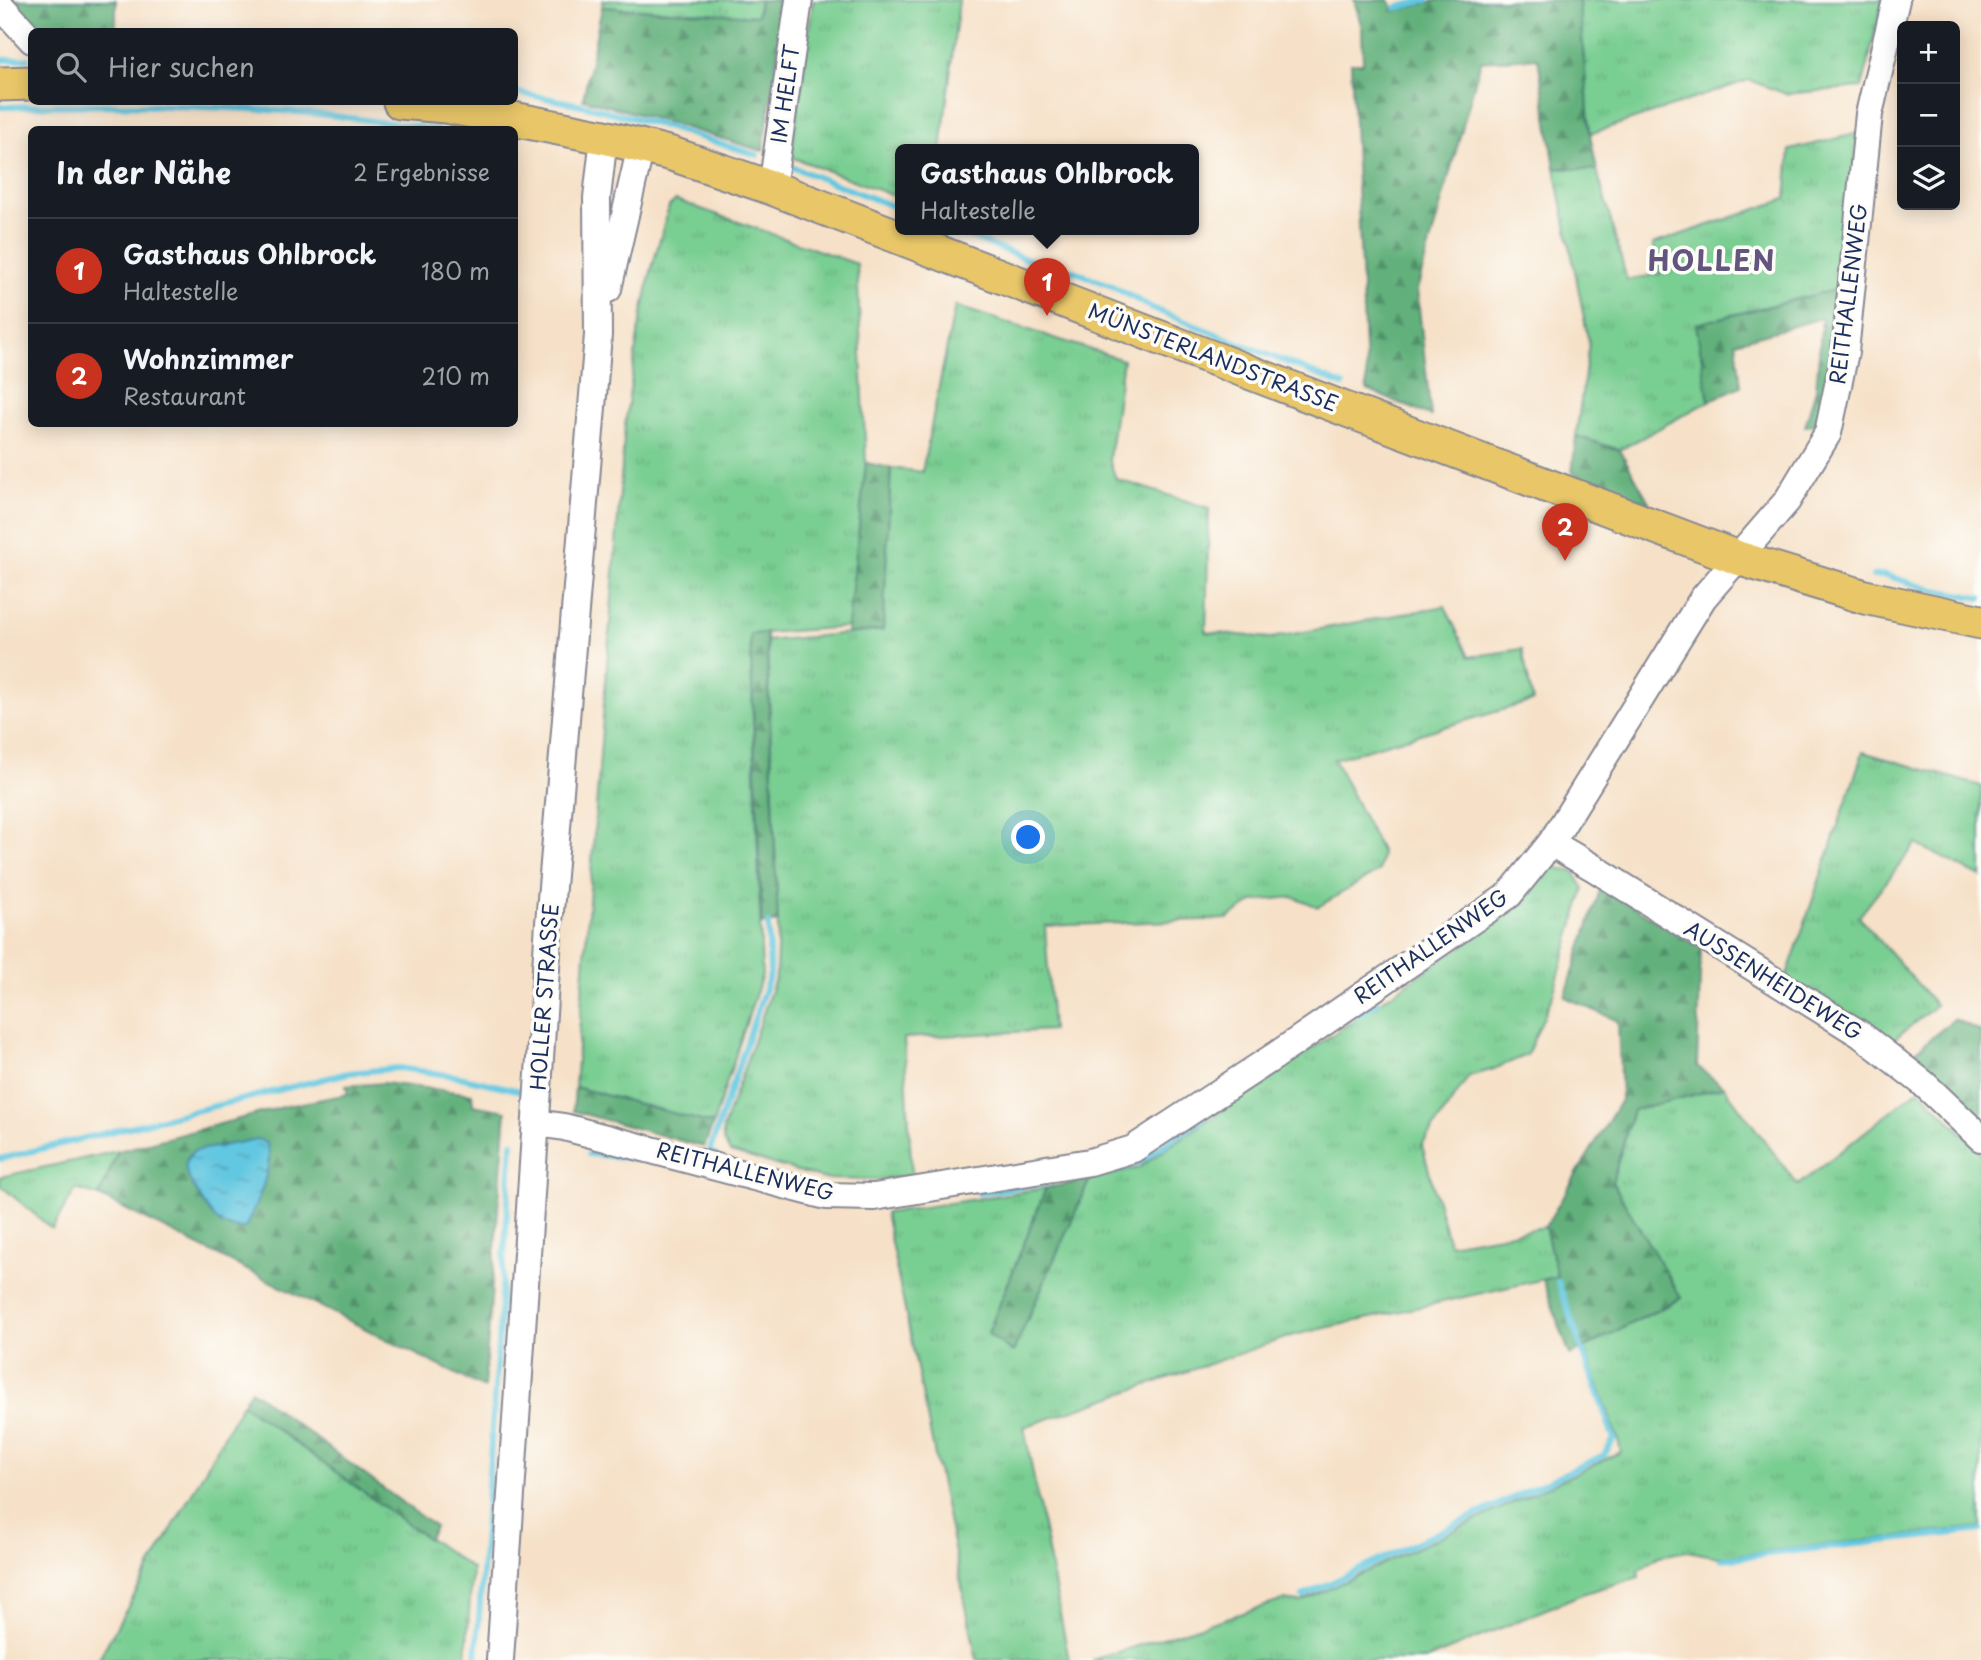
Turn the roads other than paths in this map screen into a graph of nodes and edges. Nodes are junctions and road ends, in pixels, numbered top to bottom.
1 (799, 0) edge
2 (1896, 0) edge
3 (0, 5) edge
4 (28, 36) edge
5 (28, 83) edge
6 (0, 84) edge
7 (428, 105) edge
8 (604, 137) junction
9 (641, 146) junction
10 (772, 188) junction
11 (598, 335) junction
12 (1738, 558) junction
13 (1981, 622) edge
14 (1551, 844) junction
15 (537, 1123) junction
16 (1981, 1138) edge
17 (500, 1660) edge

1 - 10 street, IM HELFT
2 - 12 street, REITHALLENWEG
3 - 4 street
5 - 6 main road
7 - 8 main road, MÜNSTERLANDSTRASSE
8 - 9 main road, MÜNSTERLANDSTRASSE
8 - 11 street, HOLLER STRASSE
9 - 10 main road, MÜNSTERLANDSTRASSE
9 - 11 street, HOLLER STRASSE
10 - 12 main road, MÜNSTERLANDSTRASSE
11 - 15 street, HOLLER STRASSE
12 - 13 main road, MÜNSTERLANDSTRASSE
12 - 14 street, REITHALLENWEG
14 - 15 street, REITHALLENWEG
14 - 16 street, AUSSENHEIDEWEG
15 - 17 street, HOLLER STRASSE

